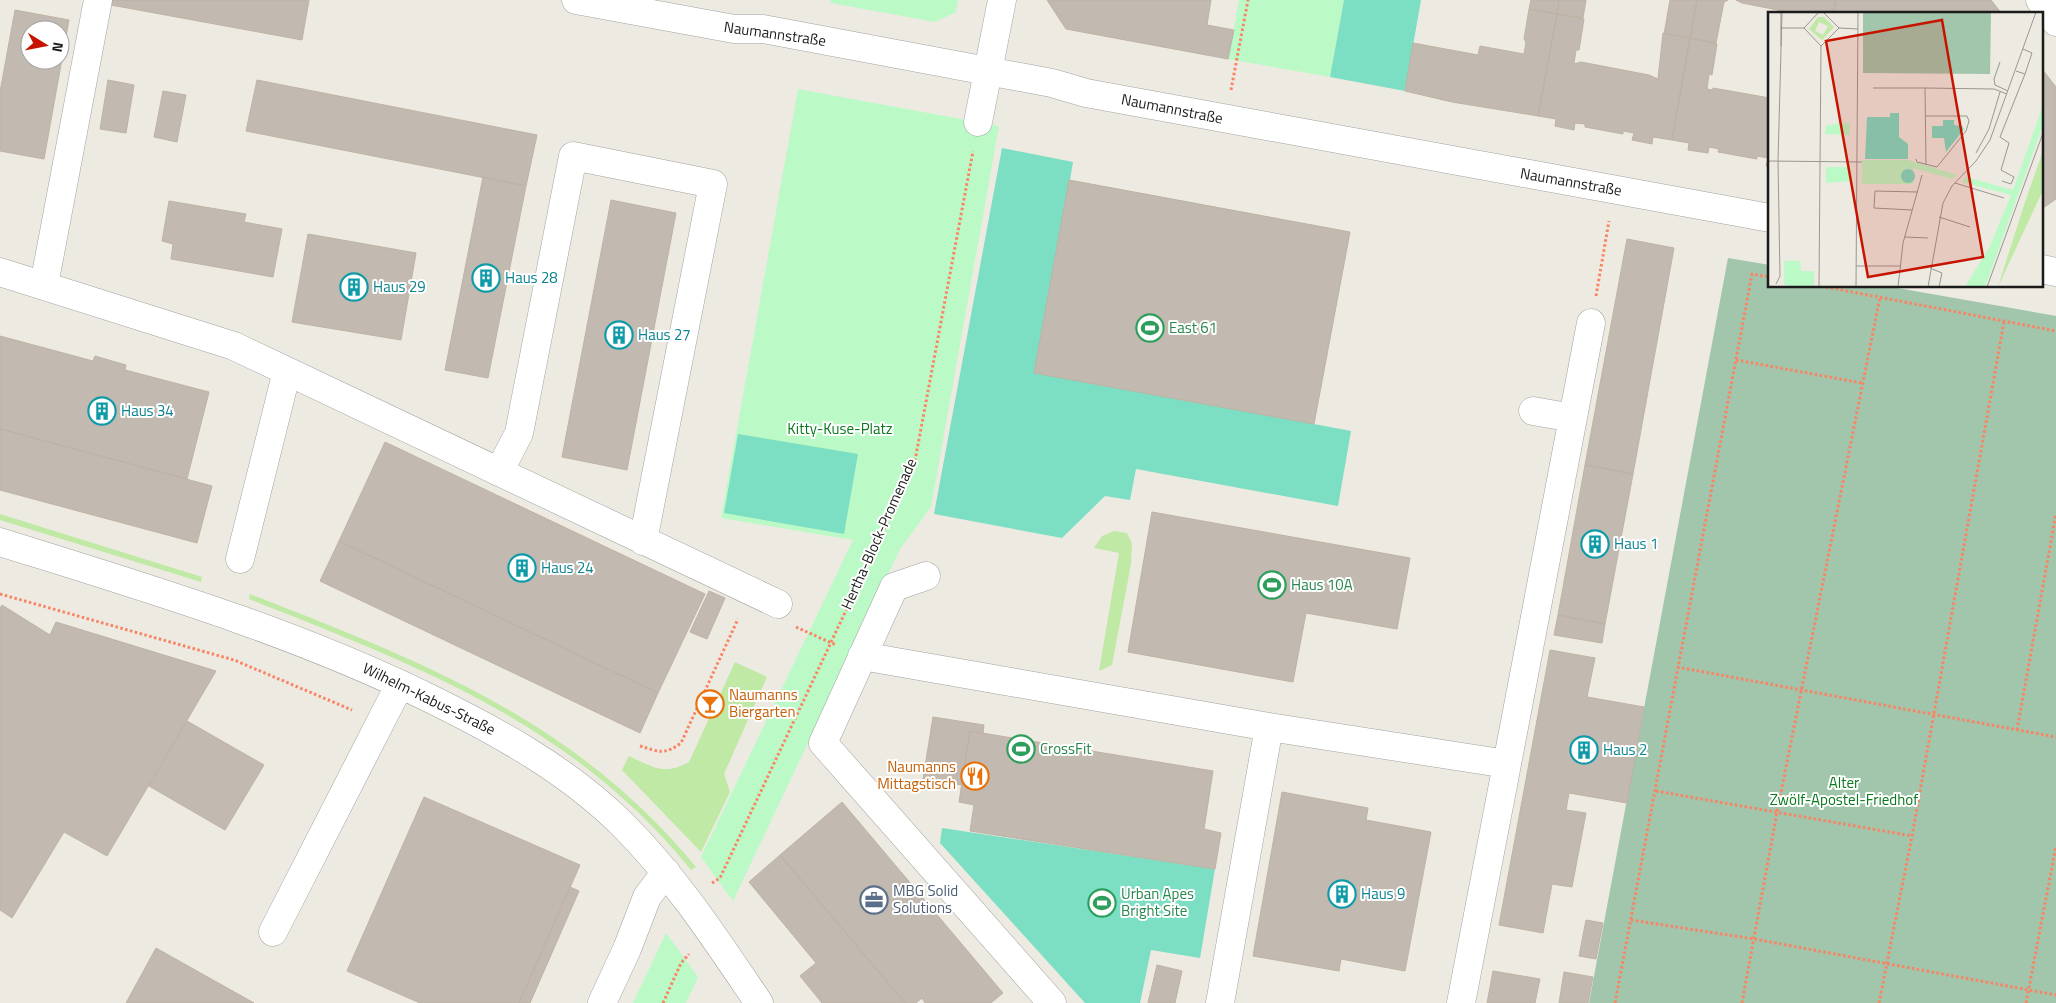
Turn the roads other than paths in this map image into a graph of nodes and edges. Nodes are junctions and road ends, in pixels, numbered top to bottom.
1 (98, 0) edge
2 (576, 0) edge
3 (1002, 0) edge
4 (2040, 0) edge
5 (2056, 22) edge
6 (988, 71) junction
7 (978, 122) road end
8 (1768, 218) edge
9 (0, 272) edge
10 (44, 285) junction
11 (1591, 324) road end
12 (286, 371) junction
13 (1533, 411) dead end
14 (1573, 418) junction
15 (499, 472) junction
16 (643, 541) junction
17 (0, 542) edge
18 (240, 559) dead end
19 (926, 576) dead end
20 (778, 604) dead end
21 (862, 656) junction
22 (400, 684) junction
23 (1268, 726) junction
24 (1507, 764) junction
25 (666, 872) junction
26 (273, 932) dead end
27 (602, 1003) edge
28 (759, 1003) edge
29 (1052, 1003) edge
30 (1220, 1003) edge
31 (1461, 1003) edge

1 - 10 street
2 - 6 street, Naumannstraße
3 - 6 street
4 - 5 street
6 - 7 street
6 - 8 street, Naumannstraße
9 - 10 street
10 - 12 street
11 - 14 street
12 - 15 street
12 - 18 street
13 - 14 street
14 - 24 street
15 - 16 street
15 - 16 street
16 - 20 street
17 - 22 street, Wilhelm-Kabus-Straße
19 - 21 street
21 - 23 street
21 - 29 street
22 - 25 street, Wilhelm-Kabus-Straße
22 - 26 street
23 - 24 street
23 - 30 street
24 - 31 street
25 - 27 street
25 - 28 street, Wilhelm-Kabus-Straße

